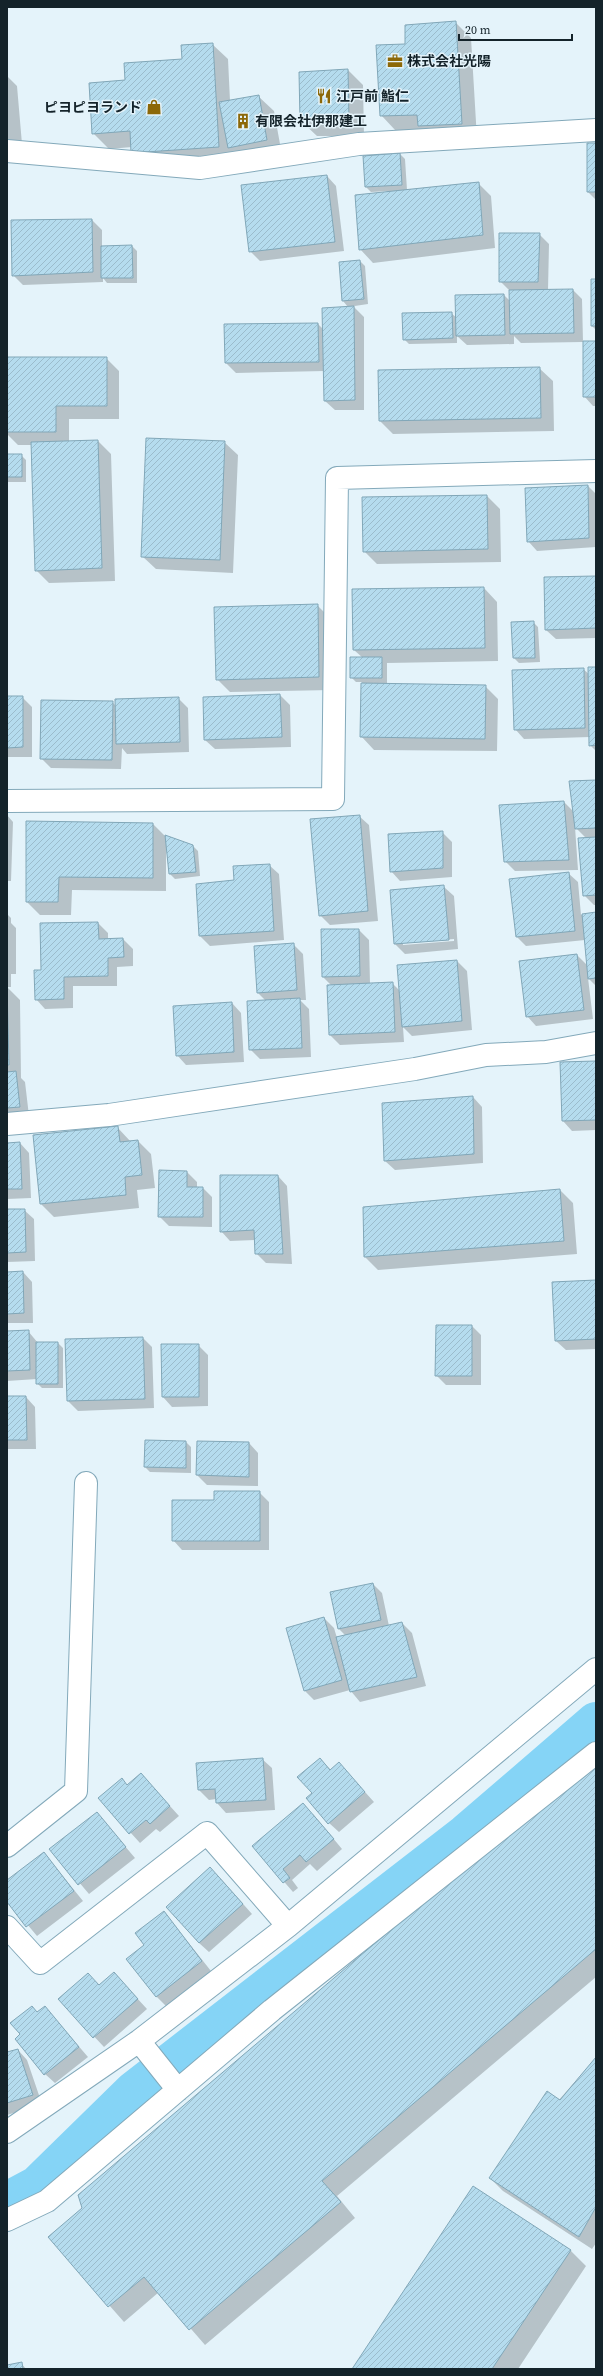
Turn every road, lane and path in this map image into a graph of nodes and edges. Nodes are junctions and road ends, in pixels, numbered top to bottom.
1 (596, 130) edge
2 (7, 151) edge
3 (596, 471) edge
4 (7, 801) edge
5 (596, 1043) edge
6 (7, 1124) edge
7 (86, 1483) dead end
8 (596, 1669) edge
9 (596, 1753) edge
10 (7, 1846) edge
11 (288, 1926) junction
12 (7, 1927) edge
13 (142, 2044) junction
14 (175, 2085) junction
15 (7, 2132) edge
16 (7, 2220) edge

1 - 2 street
3 - 4 street
5 - 6 street
7 - 10 street
8 - 11 street
9 - 14 street
11 - 12 street
11 - 13 street
13 - 14 street
13 - 15 street
14 - 16 street

